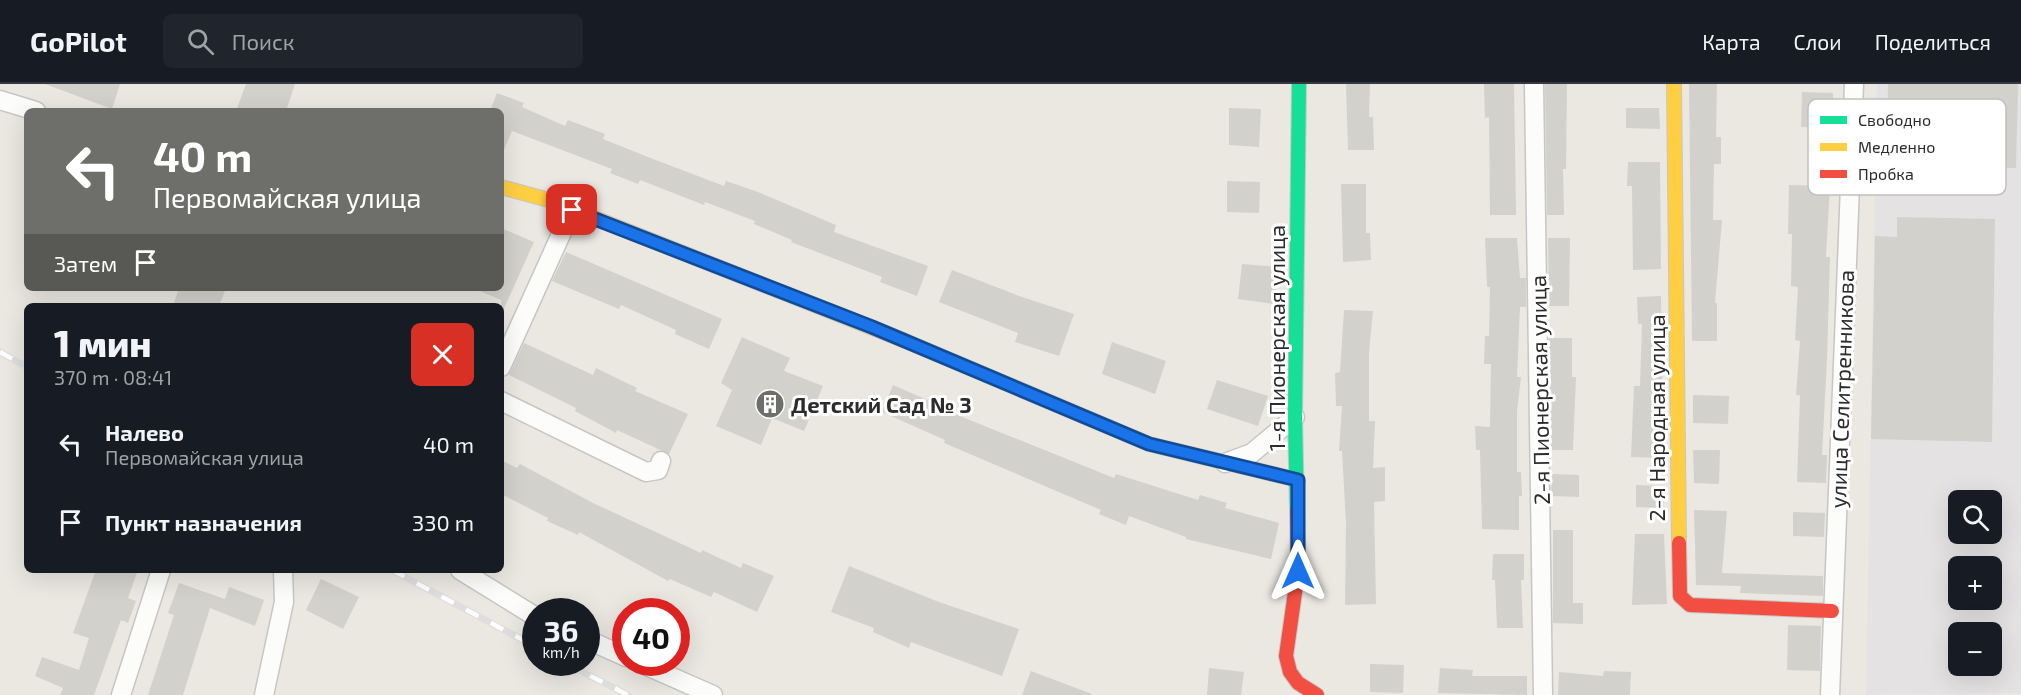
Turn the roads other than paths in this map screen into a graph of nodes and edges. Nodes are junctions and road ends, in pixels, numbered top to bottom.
1 (1299, 84) edge
2 (1534, 84) edge
3 (1674, 84) edge
4 (1854, 84) edge
5 (1853, 99) edge
6 (0, 100) edge
7 (26, 108) edge
8 (504, 188) edge
9 (1849, 195) edge
10 (572, 210) junction
11 (504, 360) edge
12 (504, 401) edge
13 (1295, 417) junction
14 (661, 461) dead end
15 (1224, 463) junction
16 (1298, 480) junction
17 (159, 573) edge
18 (283, 573) edge
19 (465, 573) edge
20 (522, 608) edge
21 (1832, 611) junction
22 (670, 676) edge
23 (1310, 694) edge
24 (121, 695) edge
25 (264, 695) edge
26 (713, 695) edge
27 (1543, 695) edge
28 (1830, 695) edge

1 - 13 street, 1-я Пионерская улица
2 - 27 street, 2-я Пионерская улица
3 - 21 street, 2-я Народная улица
4 - 5 street, улица Селитренникова
6 - 7 street
8 - 10 street
9 - 21 street, улица Селитренникова
10 - 11 street
10 - 15 street
12 - 14 street
13 - 15 street
13 - 16 street, 1-я Пионерская улица
15 - 16 street
16 - 23 street, 1-я Пионерская улица
17 - 24 street
18 - 25 street
19 - 20 street
21 - 28 street, улица Селитренникова
22 - 26 street

